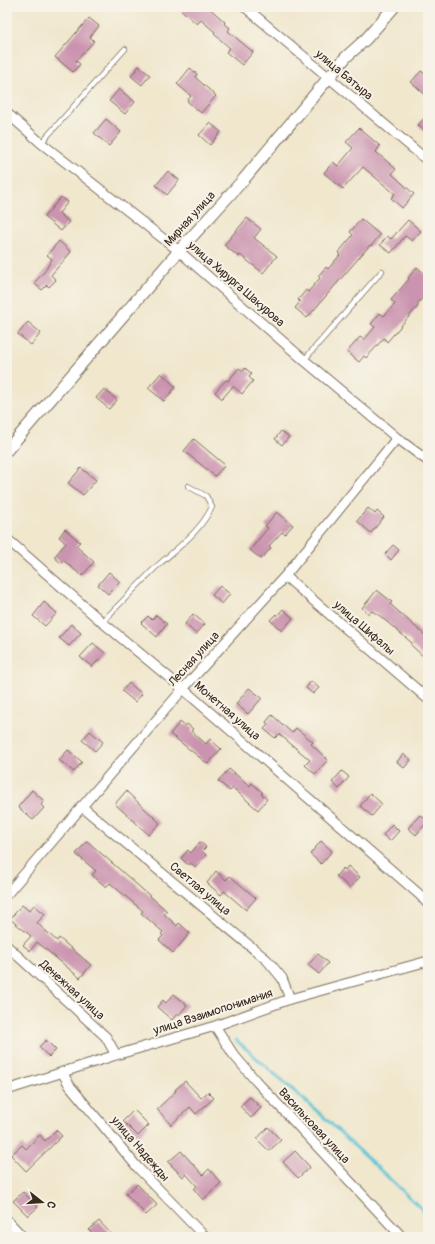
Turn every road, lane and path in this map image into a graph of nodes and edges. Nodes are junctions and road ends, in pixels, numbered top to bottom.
1 (245, 7) edge
2 (394, 7) edge
3 (125, 49) dead end
4 (329, 77) junction
5 (7, 113) edge
6 (41, 143) junction
7 (428, 161) edge
8 (179, 251) junction
9 (382, 271) dead end
10 (304, 360) junction
11 (398, 438) junction
12 (7, 450) edge
13 (427, 457) edge
14 (188, 486) dead end
15 (7, 539) edge
16 (285, 576) junction
17 (102, 622) junction
18 (183, 689) junction
19 (428, 699) edge
20 (81, 806) junction
21 (7, 894) edge
22 (428, 904) edge
23 (7, 946) edge
24 (428, 961) edge
25 (290, 1000) junction
26 (216, 1026) junction
27 (116, 1055) junction
28 (62, 1072) junction
29 (7, 1090) edge
30 (7, 1220) edge
31 (23, 1237) edge
32 (205, 1237) edge
33 (402, 1237) edge

1 - 4 street, улица Батыра
2 - 4 street, Мирная улица
3 - 6 lane
4 - 7 street, улица Батыра
4 - 8 street, Мирная улица
5 - 6 street, улица Хирурга Шакурова
6 - 8 street, улица Хирурга Шакурова
8 - 10 street, улица Хирурга Шакурова
8 - 12 street, Мирная улица
9 - 10 lane
10 - 11 street, улица Хирурга Шакурова
11 - 13 street, улица Хирурга Шакурова
11 - 16 street, Лесная улица
14 - 17 lane
15 - 17 street, Монетная улица
16 - 18 street, Лесная улица
16 - 19 street, улица Шифалы
17 - 18 street, Монетная улица
18 - 20 street, Лесная улица
18 - 22 street, Монетная улица
20 - 21 street, Лесная улица
20 - 25 street, Светлая улица
23 - 27 street, Денежная улица
24 - 25 street, улица Взаимопонимания
25 - 26 street, улица Взаимопонимания
26 - 27 street, улица Взаимопонимания
26 - 33 street, Васильковая улица
27 - 28 street, улица Взаимопонимания
28 - 29 street, улица Взаимопонимания
28 - 32 street, улица Надежды
30 - 31 street

